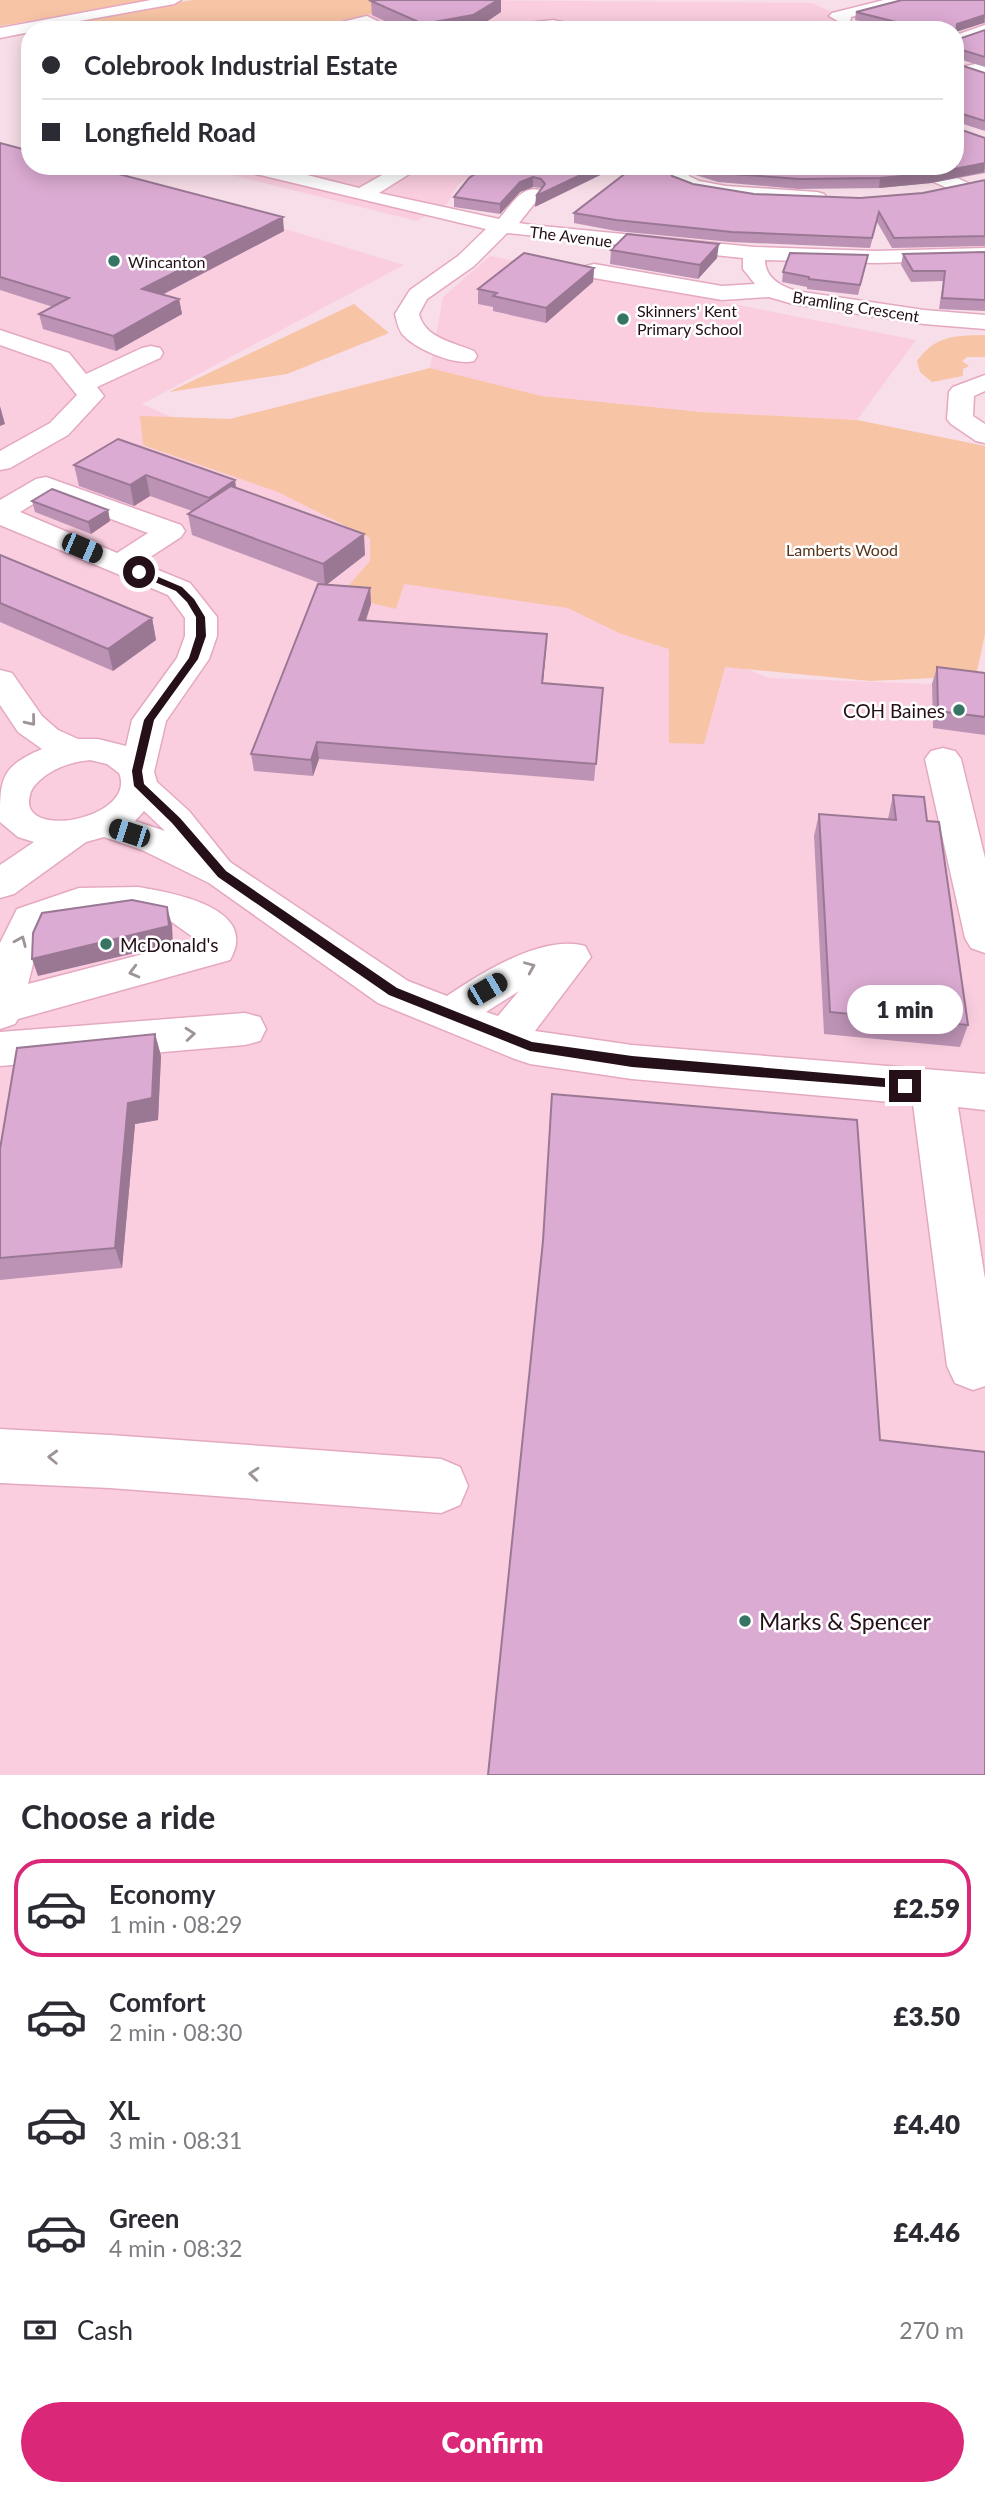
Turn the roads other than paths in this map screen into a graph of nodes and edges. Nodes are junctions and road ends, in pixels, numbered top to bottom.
1 (174, 0) edge
2 (902, 0) edge
3 (819, 7) dead end
4 (524, 12) dead end
5 (76, 21) edge
6 (548, 21) edge
7 (985, 30) edge
8 (21, 32) edge
9 (0, 33) edge
10 (964, 37) edge
11 (964, 38) edge
12 (985, 41) edge
13 (985, 58) edge
14 (974, 69) edge
15 (281, 175) edge
16 (397, 175) edge
17 (677, 175) edge
18 (934, 175) edge
19 (985, 181) edge
20 (961, 187) junction
21 (532, 194) edge
22 (930, 194) edge
23 (360, 195) junction
24 (842, 199) edge
25 (694, 223) edge
26 (502, 228) junction
27 (682, 247) junction
28 (754, 253) junction
29 (985, 254) edge
30 (594, 271) edge
31 (887, 286) dead end
32 (772, 290) junction
33 (879, 311) junction
34 (985, 322) edge
35 (0, 337) edge
36 (150, 353) dead end
37 (466, 356) dead end
38 (985, 382) edge
39 (86, 390) junction
40 (985, 435) edge
41 (0, 462) edge
42 (0, 512) edge
43 (120, 564) junction
44 (0, 680) edge
45 (149, 720) junction
46 (81, 749) junction
47 (943, 759) dead end
48 (138, 778) junction
49 (5, 793) edge
50 (88, 828) junction
51 (222, 874) junction
52 (0, 884) edge
53 (985, 938) edge
54 (1, 1010) edge
55 (451, 1015) junction
56 (245, 1030) dead end
57 (507, 1035) junction
58 (0, 1049) edge
59 (933, 1088) junction
60 (985, 1093) edge
61 (972, 1366) dead end
62 (0, 1456) edge
63 (441, 1486) dead end

1 - 5 street
2 - 3 street
4 - 6 street
7 - 10 street
8 - 9 street
11 - 12 street
13 - 14 street
15 - 23 street, The Avenue
16 - 23 street
17 - 24 street
18 - 20 street
19 - 20 street
20 - 22 street
21 - 26 street
23 - 26 street, The Avenue
25 - 27 street
26 - 27 street, The Avenue
26 - 37 street
27 - 28 street, The Avenue
28 - 29 street, The Avenue
28 - 32 street, Bramling Crescent
30 - 32 street
31 - 33 street
32 - 33 street, Bramling Crescent
33 - 34 street, Bramling Crescent
35 - 39 street
36 - 39 street
38 - 40 street
39 - 41 street
42 - 43 street
42 - 43 street
43 - 45 street
44 -> 46 street
45 - 46 street
45 - 48 street
46 - 48 street
46 - 49 street
47 - 53 street
48 - 50 street
48 - 51 street
49 - 50 street
50 - 51 street
50 - 52 street
51 - 55 street
54 -> 54 street
55 - 57 street
55 -> 57 street
58 -> 56 street
57 - 59 street
59 - 60 street
59 - 61 street
63 -> 62 street

